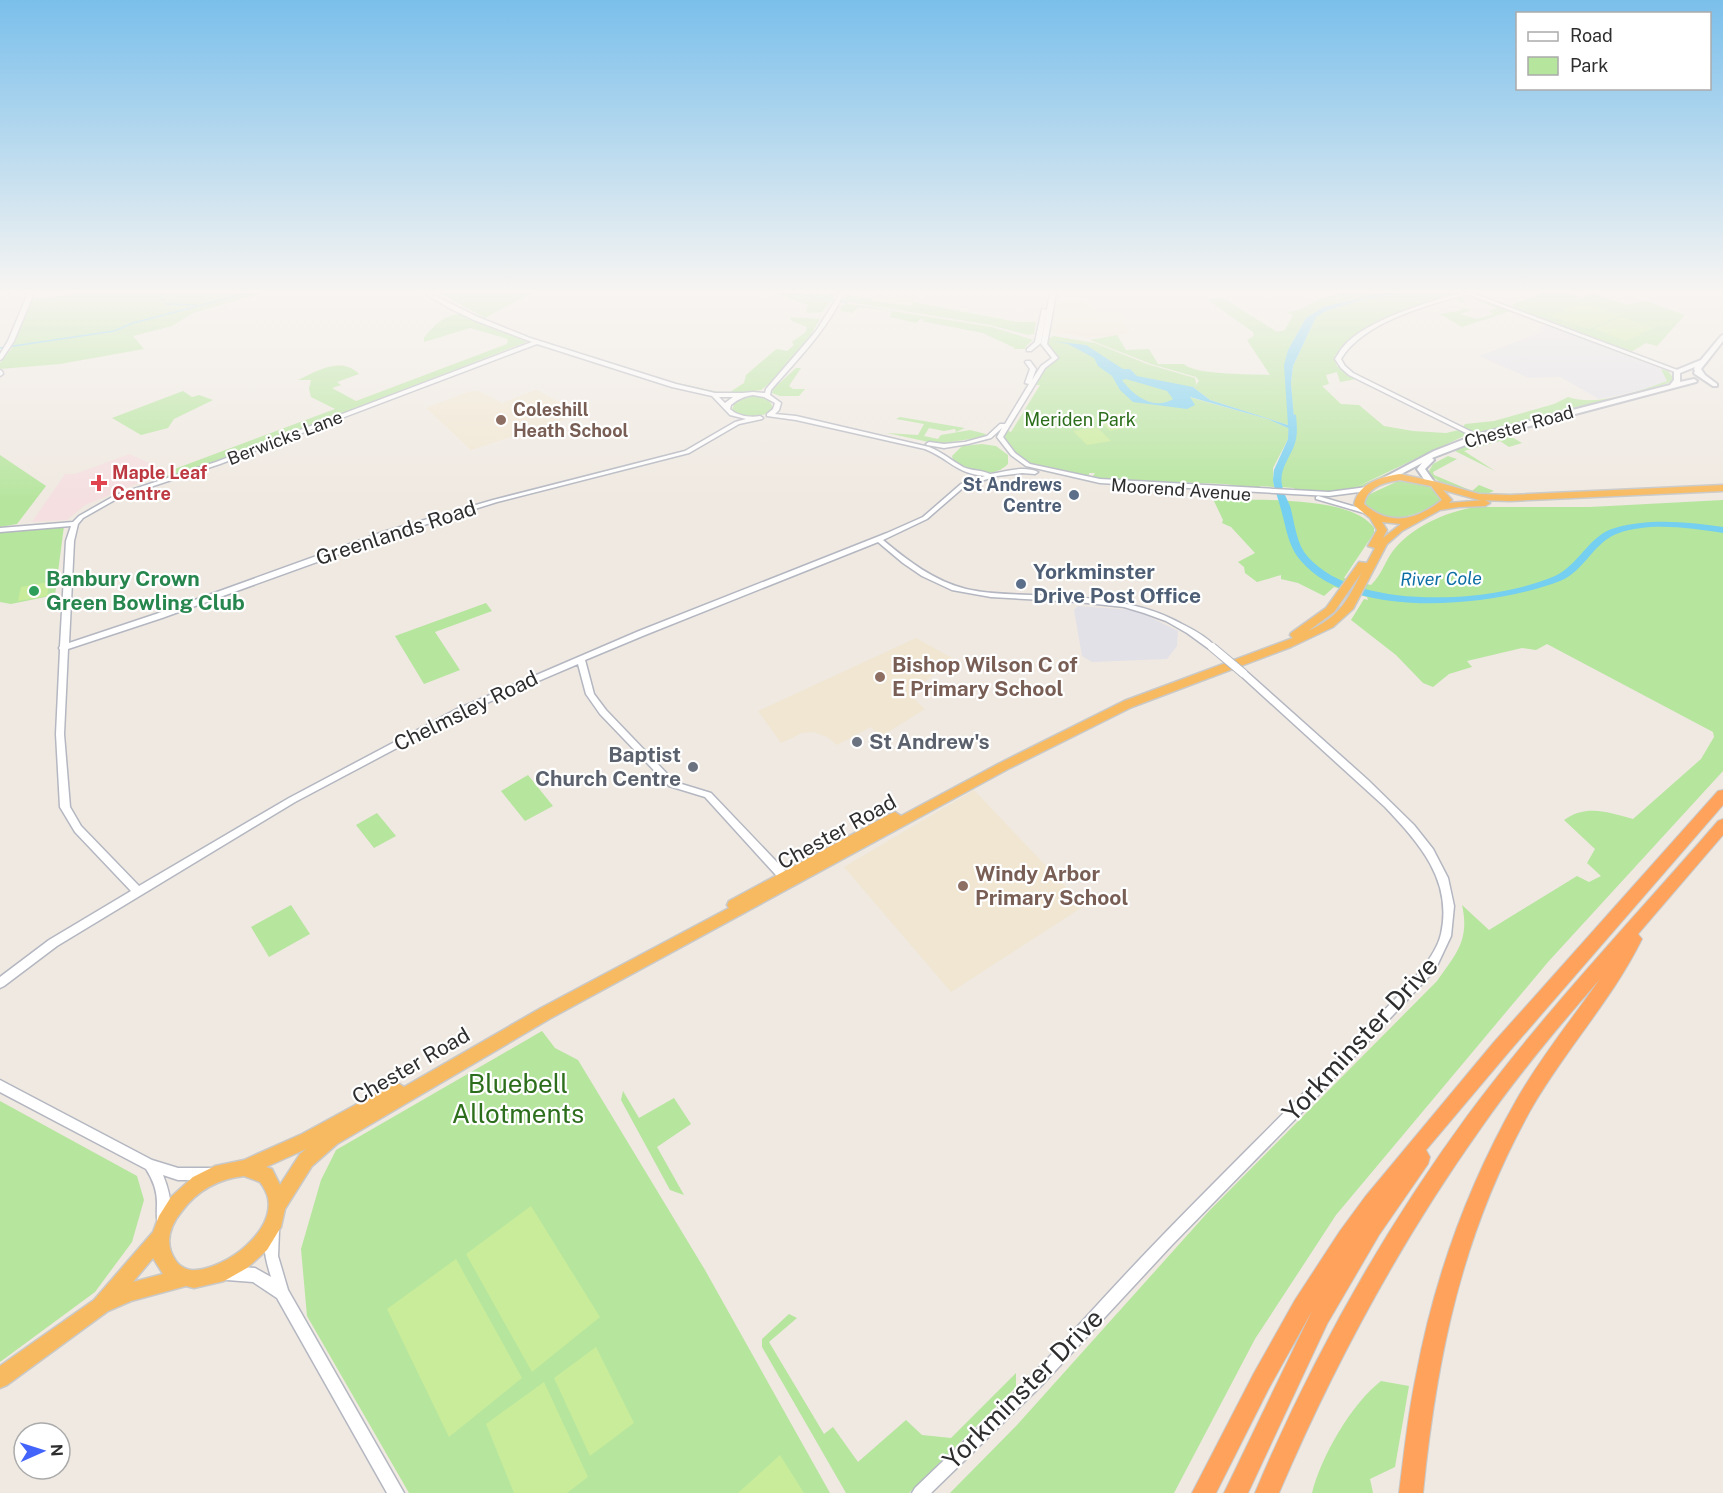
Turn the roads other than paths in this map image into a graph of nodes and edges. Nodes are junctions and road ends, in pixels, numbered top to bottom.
1 (1701, 362) edge
2 (481, 363) edge
3 (604, 363) edge
4 (792, 363) edge
5 (1028, 363) edge
6 (1048, 363) edge
7 (1340, 363) edge
8 (1654, 363) edge
9 (1700, 363) edge
10 (1679, 372) junction
11 (1699, 379) junction
12 (774, 383) junction
13 (1672, 385) junction
14 (1719, 387) edge
15 (750, 394) junction
16 (742, 395) junction
17 (714, 396) junction
18 (767, 396) junction
19 (778, 407) junction
20 (727, 410) junction
21 (770, 415) junction
22 (760, 418) junction
23 (729, 427) junction
24 (1478, 437) junction
25 (965, 442) junction
26 (1010, 452) junction
27 (1437, 453) junction
28 (949, 461) junction
29 (996, 474) junction
30 (1387, 478) junction
31 (1432, 484) junction
32 (1723, 488) edge
33 (1367, 489) junction
34 (956, 490) junction
35 (1262, 493) junction
36 (1723, 493) edge
37 (1296, 494) junction
38 (1437, 508) junction
39 (1369, 513) junction
40 (1421, 518) junction
41 (75, 524) junction
42 (0, 530) edge
43 (879, 540) junction
44 (1360, 578) junction
45 (63, 648) junction
46 (581, 659) junction
47 (1723, 795) edge
48 (1723, 825) edge
49 (783, 876) junction
50 (138, 891) junction
51 (1647, 917) junction
52 (0, 982) edge
53 (1472, 1083) junction
54 (0, 1086) edge
55 (150, 1165) junction
56 (244, 1168) junction
57 (215, 1174) junction
58 (277, 1205) junction
59 (273, 1223) junction
60 (161, 1232) junction
61 (223, 1273) junction
62 (184, 1278) junction
63 (282, 1293) junction
64 (100, 1306) junction
65 (0, 1378) edge
66 (396, 1493) edge
67 (920, 1493) edge
68 (1204, 1493) edge
69 (1236, 1493) edge
70 (1267, 1493) edge
71 (1411, 1493) edge

1 - 11 main road
2 - 41 street, Berwicks Lane
3 - 17 street
4 - 12 street
5 - 25 street
6 - 26 street
7 - 24 street
8 - 10 street
9 - 10 main road
10 - 11 main road
10 - 13 main road
11 - 13 main road, Chester Road
11 - 14 main road
12 - 15 street
12 - 18 street
13 - 24 main road, Chester Road
15 - 16 street
15 - 18 street
16 - 17 street
16 - 20 street
17 - 20 street
18 - 19 street
19 - 21 street
19 - 25 street
20 - 22 street
20 - 23 street
21 - 22 street, Greenlands Road
21 - 28 street
22 - 23 street, Greenlands Road
23 - 45 street, Greenlands Road
24 - 27 main road, Chester Road
25 - 26 street, Moorend Avenue
25 - 28 street
26 - 29 street
26 - 35 street, Moorend Avenue
27 - 30 main road, Chester Road
27 - 31 main road, Chester Road
28 - 29 street
28 - 34 street
29 - 34 street, Chelmsley Road
29 - 35 street, Moorend Avenue
30 - 31 highway
30 - 33 highway
31 - 32 highway
31 - 38 highway
33 - 37 street, Moorend Avenue
33 - 39 highway
34 - 43 street, Chelmsley Road
35 - 37 street, Moorend Avenue
36 - 38 highway
37 - 39 street, Moorend Avenue
38 - 40 highway, Chester Road
39 - 40 highway
39 - 44 highway, Chester Road
40 - 44 highway, Chester Road
41 - 42 street
41 - 45 street
43 - 46 street, Chelmsley Road
43 - 67 street, Yorkminster Drive, bridge
44 - 49 highway, Chester Road
45 - 50 street
46 - 49 street
46 - 50 street, Chelmsley Road
47 - 53 highway
48 - 51 highway
49 - 56 highway, Chester Road
49 - 58 highway, Chester Road
50 - 52 street, Chelmsley Road
51 - 70 highway
51 - 71 highway
53 - 68 highway
53 - 69 highway
54 - 55 street
55 - 57 street
55 - 60 street
56 - 57 highway
56 - 58 highway
57 - 60 highway
58 - 59 highway
59 - 61 highway
59 - 63 street
60 - 62 highway
60 - 64 highway
61 - 62 highway
61 - 63 street
62 - 64 highway
63 - 66 street
64 - 65 highway

